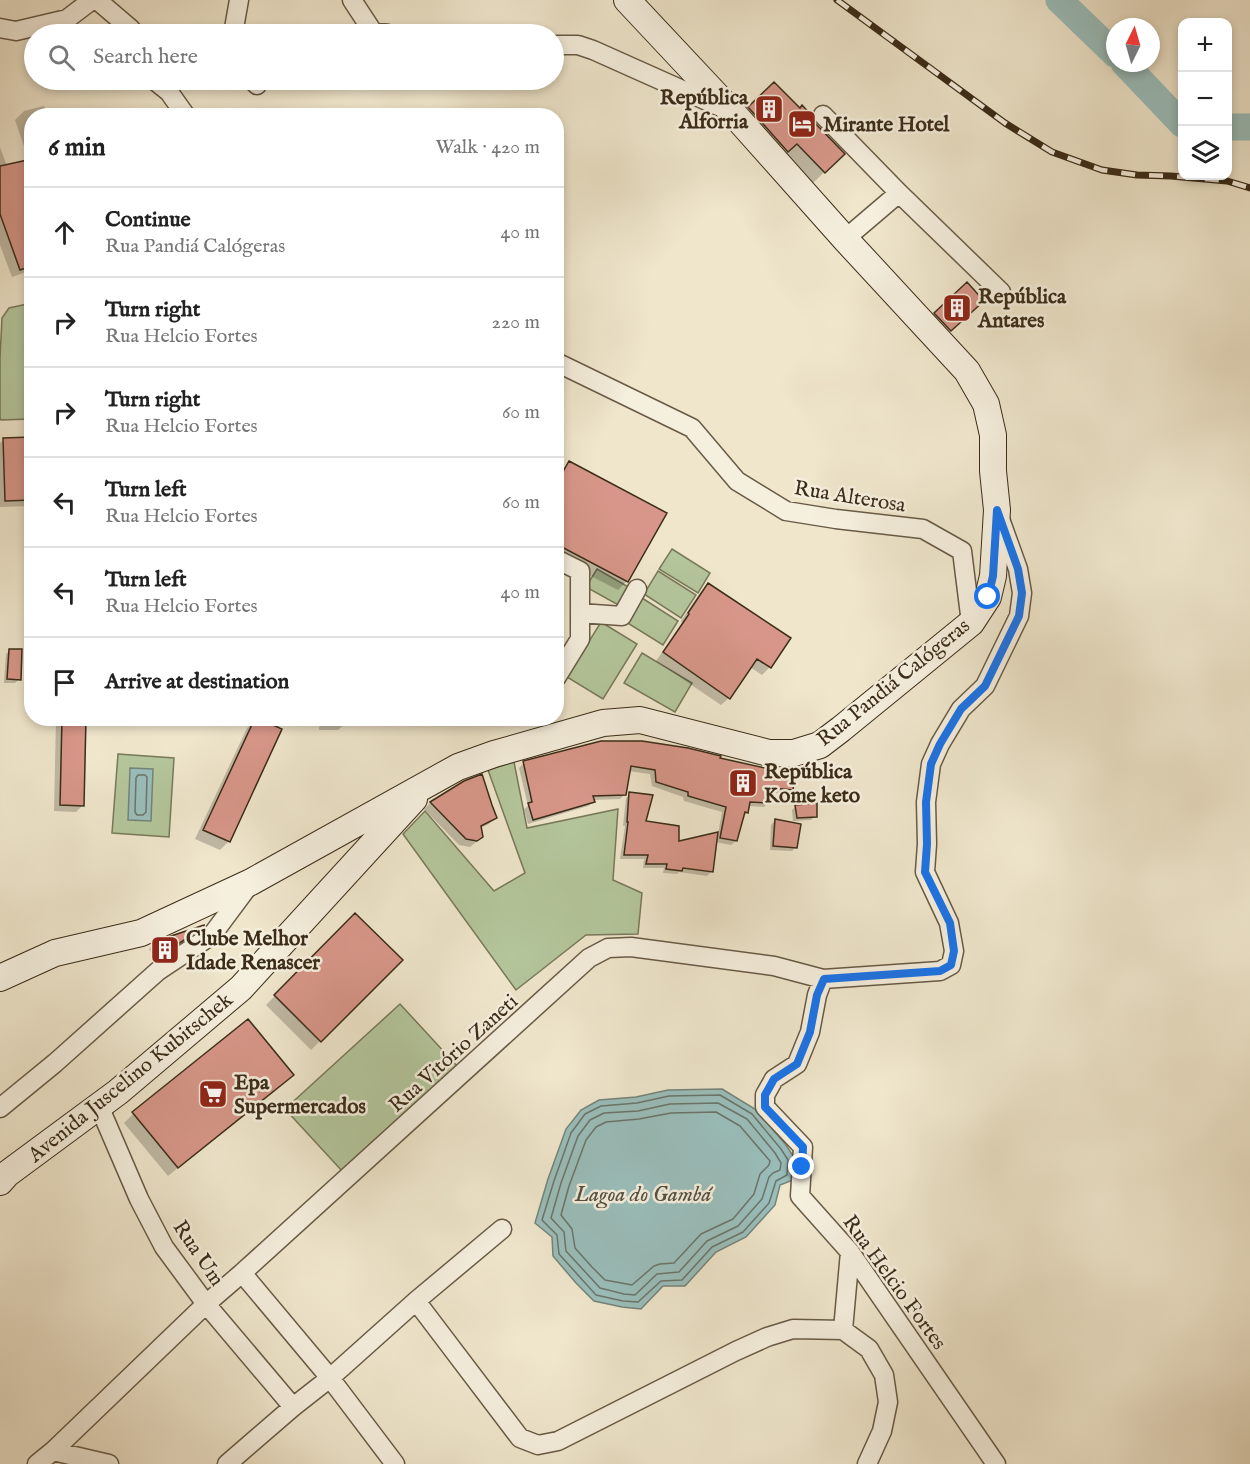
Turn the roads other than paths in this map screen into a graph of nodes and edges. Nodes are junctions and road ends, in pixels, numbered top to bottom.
1 (92, 0) edge
2 (97, 0) edge
3 (239, 0) edge
4 (352, 0) edge
5 (627, 0) edge
6 (46, 24) edge
7 (125, 24) edge
8 (234, 24) edge
9 (368, 24) edge
10 (0, 28) edge
11 (24, 29) edge
12 (564, 45) edge
13 (166, 90) edge
14 (182, 108) edge
15 (732, 112) junction
16 (823, 115) dead end
17 (899, 193) junction
18 (845, 239) junction
19 (1001, 292) dead end
20 (564, 366) edge
21 (997, 510) junction
22 (564, 563) edge
23 (637, 589) dead end
24 (580, 613) junction
25 (971, 623) junction
26 (564, 665) edge
27 (428, 783) junction
28 (251, 882) junction
29 (0, 978) edge
30 (824, 979) junction
31 (99, 1106) junction
32 (0, 1108) edge
33 (0, 1182) edge
34 (502, 1229) dead end
35 (850, 1252) junction
36 (242, 1273) junction
37 (416, 1300) junction
38 (206, 1304) junction
39 (843, 1330) junction
40 (330, 1378) junction
41 (293, 1407) junction
42 (53, 1450) junction
43 (37, 1464) edge
44 (109, 1464) edge
45 (227, 1464) edge
46 (395, 1464) edge
47 (867, 1464) edge
48 (996, 1464) edge

1 - 6 street
2 - 7 street
3 - 8 street
4 - 9 street
5 - 15 street, Rua Pandiá Calógeras
10 - 11 street
12 - 15 street
13 - 14 street
15 - 18 street, Rua Pandiá Calógeras
16 - 17 street
17 - 18 street
17 - 19 street
18 - 21 street, Rua Pandiá Calógeras
20 - 25 street, Rua Alterosa
21 - 25 street, Rua Pandiá Calógeras
21 - 30 street
22 - 24 street
23 - 24 street
24 - 26 street
25 - 27 street, Rua Pandiá Calógeras
27 - 28 street, Rua Pandiá Calógeras
27 - 31 street, Avenida Juscelino Kubitschek
28 - 29 street, Rua Pandiá Calógeras
28 - 32 street
30 - 35 street, Rua Helcio Fortes
30 - 36 street, Rua Vitório Zaneti
31 - 33 street, Avenida Juscelino Kubitschek
31 - 38 street, Rua Um
34 - 37 street
35 - 39 street
35 - 48 street, Rua Helcio Fortes
36 - 38 street, Rua Vitório Zaneti
36 - 40 street
37 - 39 street
37 - 40 street
38 - 41 street, Rua Um
38 - 42 street, Rua Vitório Zaneti
39 - 47 street
40 - 41 street
40 - 46 street
41 - 45 street
42 - 43 street, Rua Vitório Zaneti
42 - 44 street

